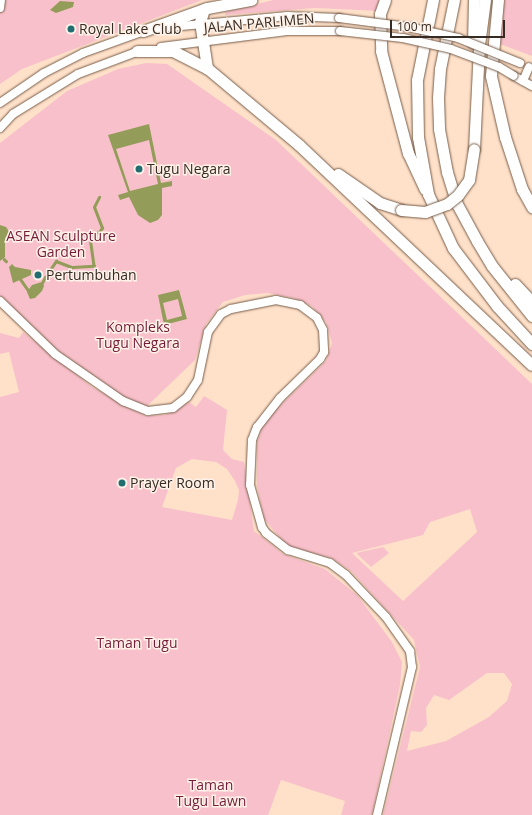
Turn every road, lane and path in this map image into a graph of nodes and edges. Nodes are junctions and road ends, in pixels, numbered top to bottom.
1 (0, 0) edge
2 (251, 0) edge
3 (385, 0) edge
4 (433, 0) edge
5 (454, 0) edge
6 (474, 0) edge
7 (485, 0) edge
8 (498, 0) edge
9 (0, 8) edge
10 (204, 9) junction
11 (287, 16) junction
12 (200, 22) junction
13 (143, 31) junction
14 (287, 31) junction
15 (202, 40) junction
16 (137, 51) junction
17 (530, 67) edge
18 (207, 68) junction
19 (523, 80) junction
20 (532, 86) edge
21 (476, 90) junction
22 (0, 103) edge
23 (0, 128) edge
24 (299, 145) junction
25 (428, 194) junction
26 (532, 207) edge
27 (464, 217) junction
28 (0, 301) edge
29 (532, 302) edge
30 (532, 316) edge
31 (532, 344) edge
32 (532, 365) edge
33 (377, 815) edge

1 - 9 street
2 - 10 main road
3 - 25 main road
4 - 25 main road
5 - 27 main road
6 - 21 main road
7 - 21 main road
8 - 26 main road
10 - 12 main road
10 - 13 main road
11 - 12 street, JALAN PARLIMEN
11 - 14 street
11 - 17 street, JALAN PARLIMEN, bridge
12 - 13 street, JALAN PARLIMEN
12 - 15 main road
13 - 22 street, JALAN PARLIMEN
14 - 15 street, JALAN PARLIMEN
14 - 19 street, JALAN PARLIMEN, bridge
15 - 16 street, JALAN PARLIMEN
15 - 18 main road
16 - 18 main road
16 - 23 street, JALAN PARLIMEN
17 - 19 street
18 - 24 main road
19 - 20 street, JALAN PARLIMEN
21 - 24 main road, bridge
24 - 32 main road
25 - 31 main road
27 - 29 main road
27 - 30 main road
28 - 33 street

